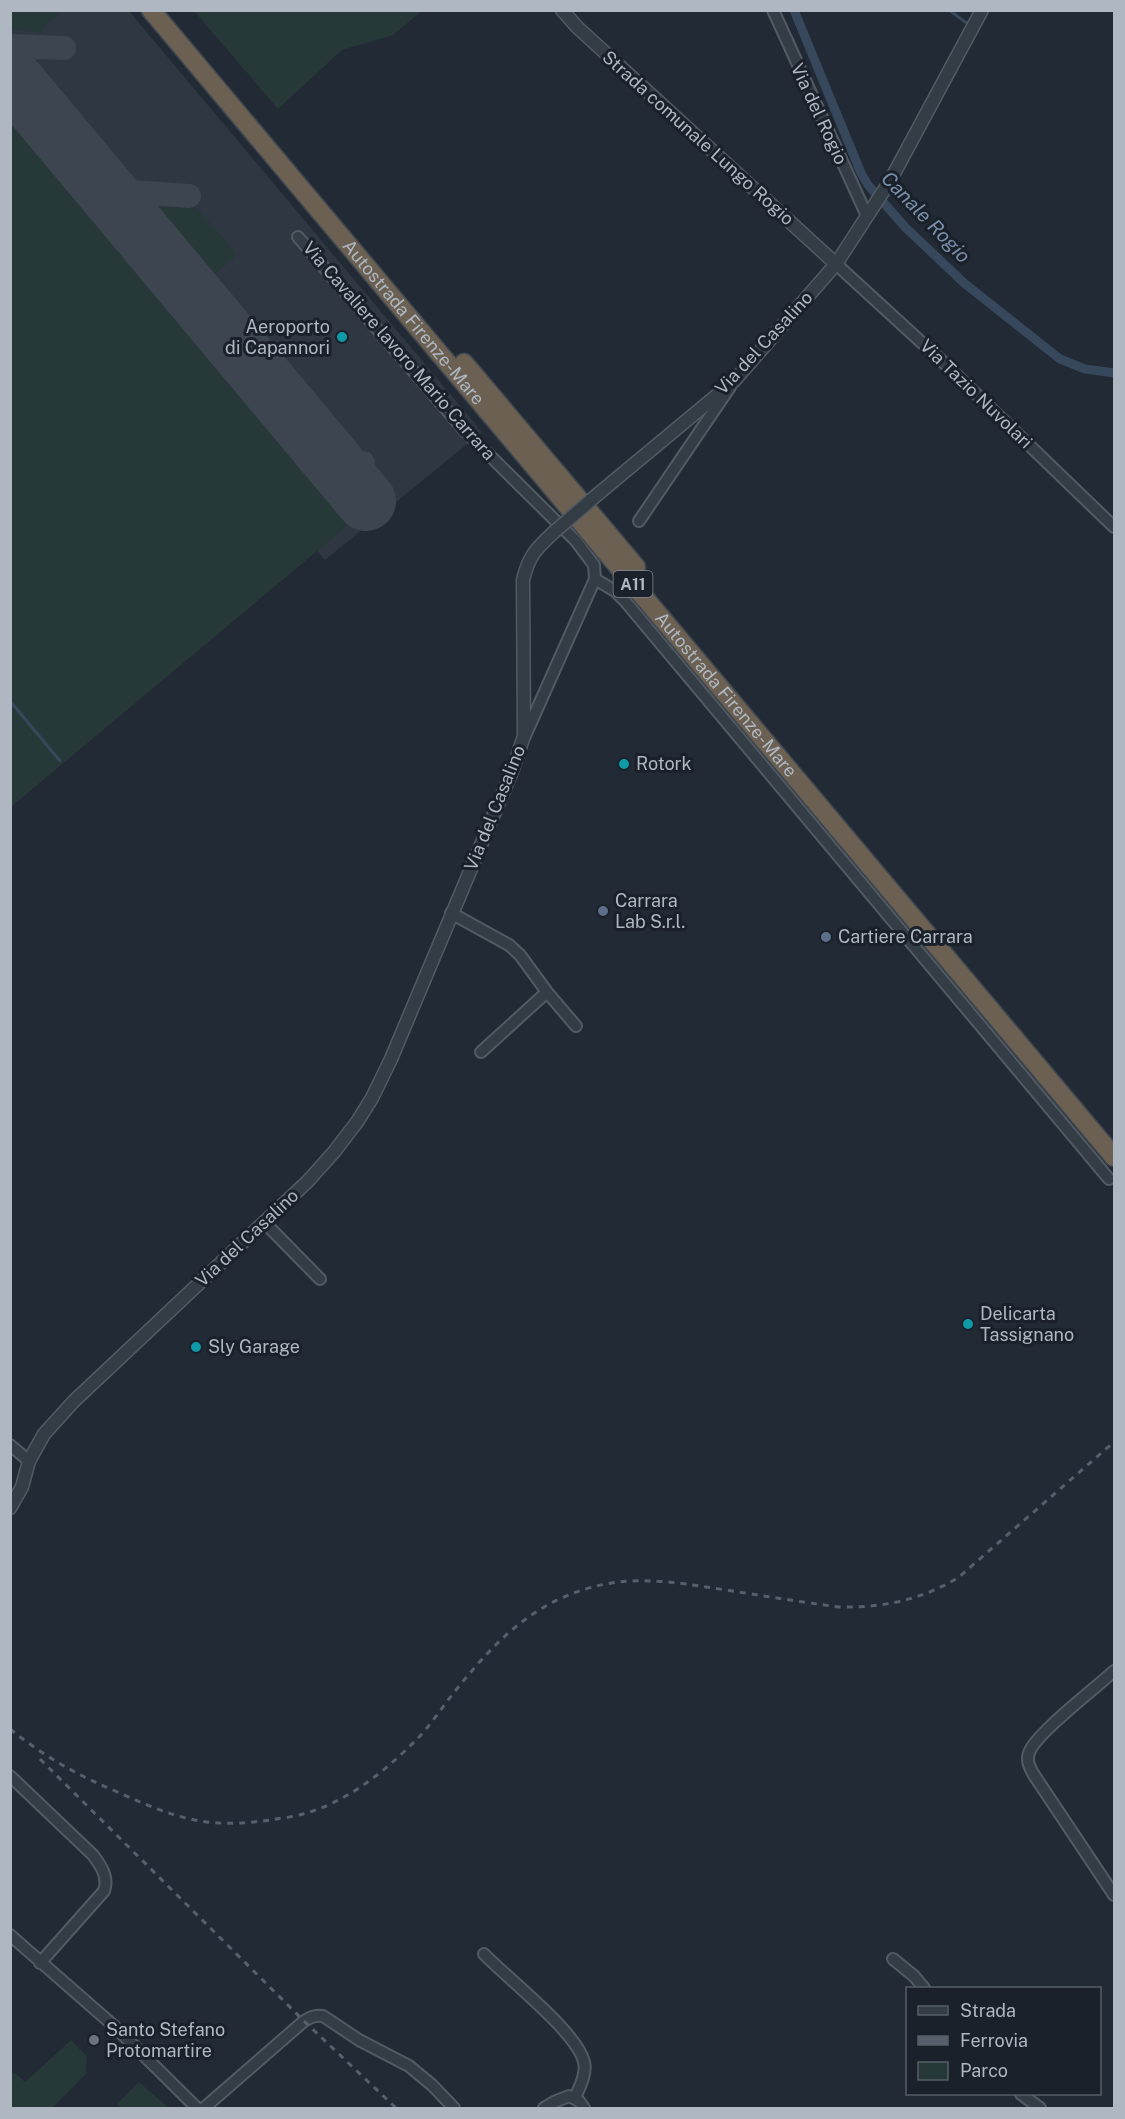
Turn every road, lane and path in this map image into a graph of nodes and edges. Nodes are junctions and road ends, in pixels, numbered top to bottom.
1 (151, 10) edge
2 (168, 10) edge
3 (562, 10) edge
4 (773, 10) edge
5 (982, 10) edge
6 (867, 216) junction
7 (298, 237) dead end
8 (836, 264) junction
9 (734, 381) junction
10 (639, 521) dead end
11 (1114, 527) edge
12 (595, 579) junction
13 (524, 736) junction
14 (451, 913) junction
15 (547, 992) junction
16 (576, 1026) dead end
17 (481, 1052) dead end
18 (1114, 1139) edge
19 (1114, 1157) edge
20 (1109, 1179) dead end
21 (264, 1222) junction
22 (320, 1279) dead end
23 (10, 1445) edge
24 (29, 1461) junction
25 (10, 1508) edge
26 (1114, 1671) edge
27 (10, 1776) edge
28 (1114, 1895) edge
29 (10, 1935) edge
30 (484, 1954) dead end
31 (893, 1959) dead end
32 (40, 1963) junction
33 (922, 1987) edge
34 (1022, 2095) edge
35 (575, 2098) junction
36 (197, 2109) edge
37 (204, 2109) edge
38 (453, 2109) edge
39 (544, 2109) edge
40 (584, 2109) edge
41 (1040, 2109) edge

1 - 19 highway, Autostrada Firenze-Mare / A11
2 - 18 highway, Autostrada Firenze-Mare / A11
3 - 8 street, Strada comunale Lungo Rogio
4 - 6 street, Via del Rogio
5 - 6 street, Via del Casalino
6 - 8 street, Via del Casalino
7 - 12 street, Via Cavaliere lavoro Mario Carrara
8 - 9 street, Via del Casalino
8 - 11 street, Via Tazio Nuvolari
9 - 10 street
9 - 13 street, Via del Casalino, bridge
12 - 13 street
12 - 20 street
13 - 14 street, Via del Casalino
14 - 15 street
14 - 21 street, Via del Casalino
15 - 16 street
15 - 17 street
21 - 22 street
21 - 24 street, Via del Casalino
23 - 24 street
24 - 25 street, Via del Casalino
26 - 28 street
27 - 32 street
29 - 32 street
30 - 35 street
31 - 33 street
32 - 36 street
34 - 41 street
35 - 39 street
35 - 40 street
37 - 38 street

